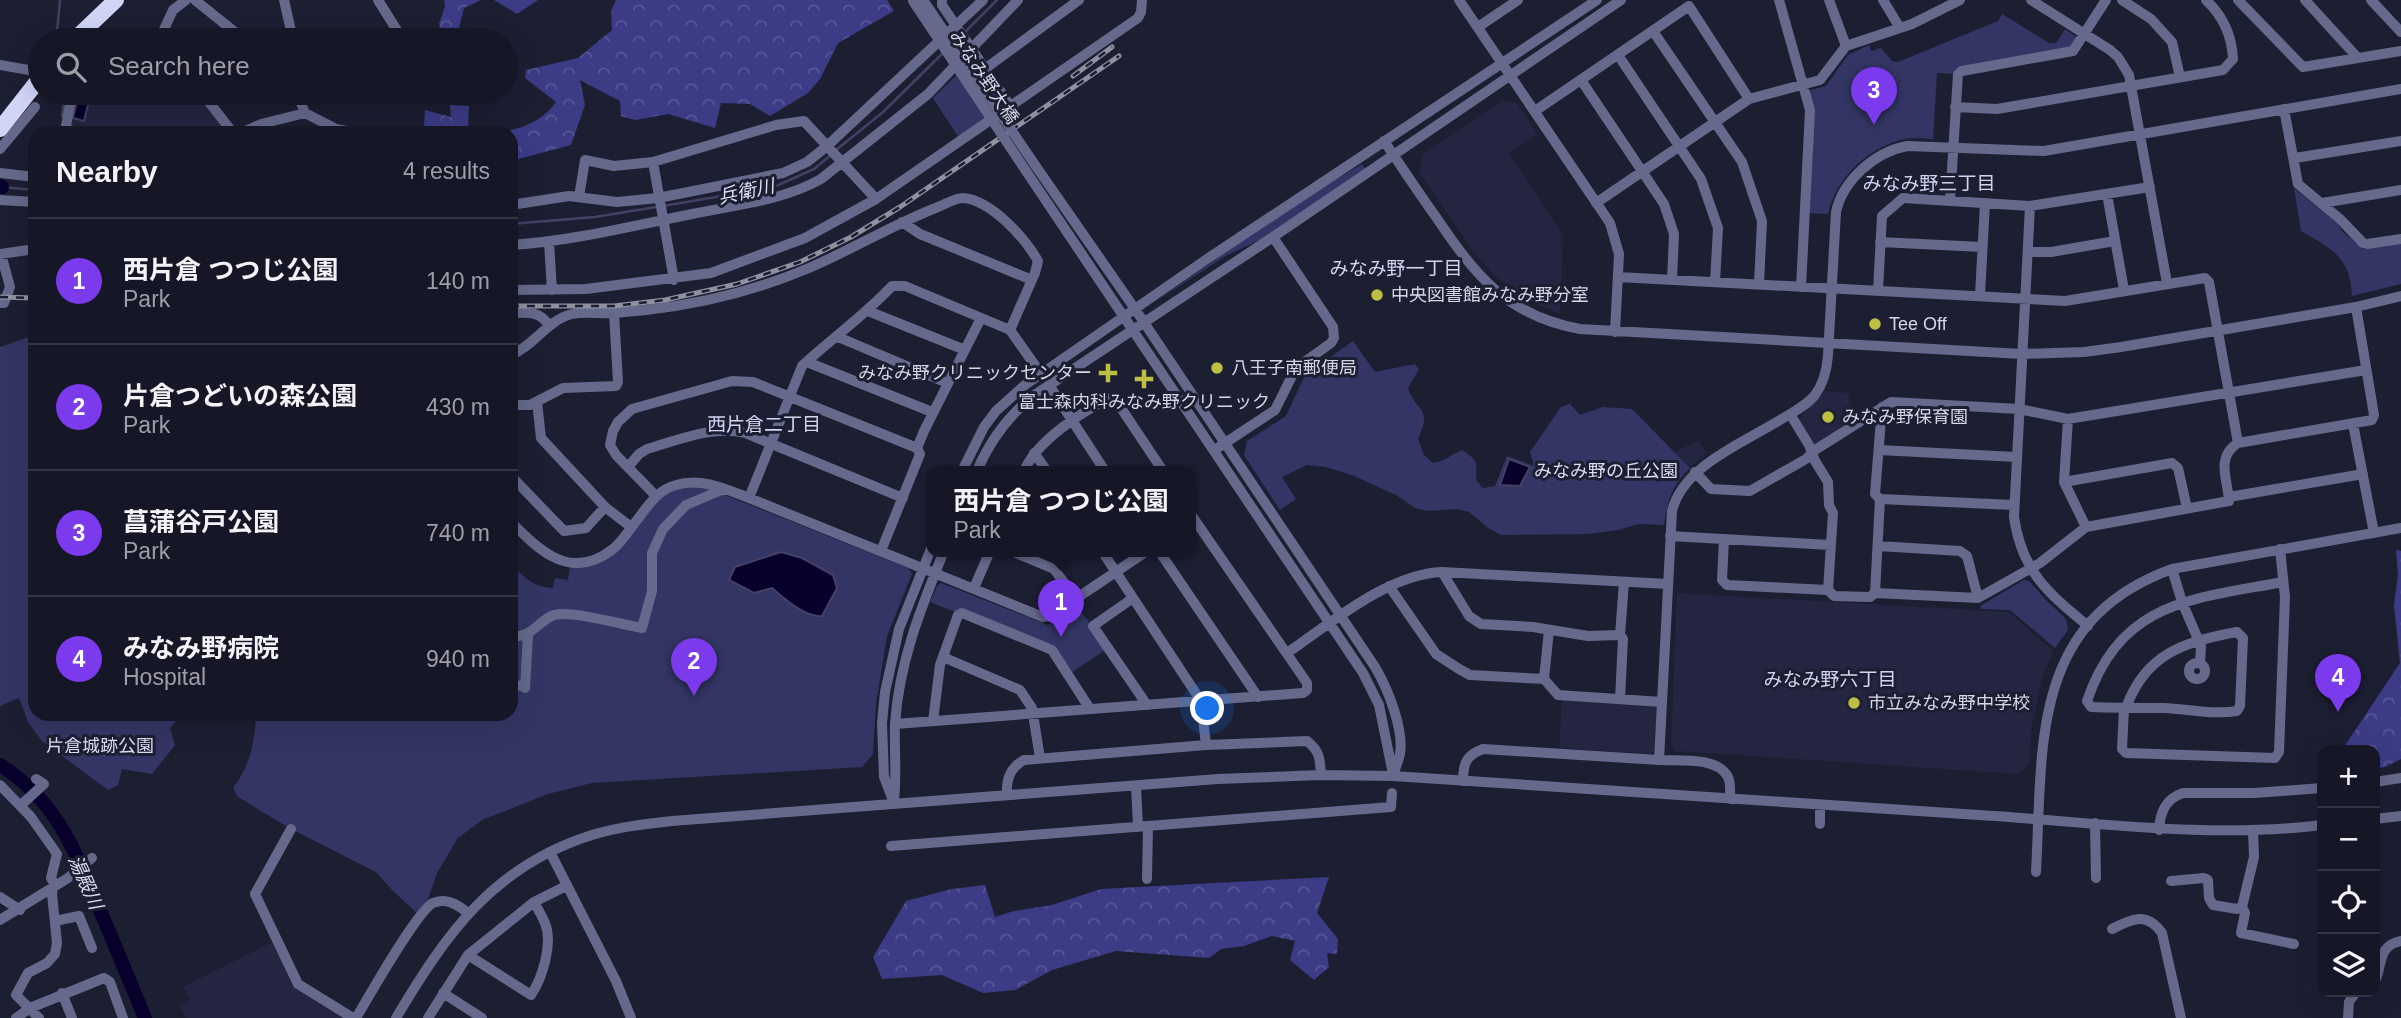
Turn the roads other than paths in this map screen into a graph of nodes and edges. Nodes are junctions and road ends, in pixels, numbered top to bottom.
1 (115, 0) edge
2 (186, 0) edge
3 (195, 0) edge
4 (284, 0) edge
5 (378, 0) edge
6 (916, 0) edge
7 (942, 0) edge
8 (983, 0) edge
9 (1018, 0) edge
10 (1079, 0) edge
11 (1142, 0) edge
12 (1460, 0) edge
13 (1518, 0) edge
14 (1597, 0) edge
15 (1621, 0) edge
16 (1779, 0) edge
17 (1829, 0) edge
18 (1883, 0) edge
19 (1960, 0) edge
20 (2031, 0) edge
21 (2106, 0) edge
22 (2122, 0) edge
23 (2206, 0) edge
24 (2238, 0) edge
25 (2305, 0) edge
26 (2371, 0) edge
27 (1946, 2) edge
28 (87, 27) edge
29 (1478, 27) junction
30 (165, 28) edge
31 (230, 28) edge
32 (290, 28) edge
33 (396, 28) edge
34 (1900, 28) junction
35 (960, 30) junction
36 (1653, 31) junction
37 (2401, 32) edge
38 (2085, 34) junction
39 (1846, 46) junction
40 (972, 48) junction
41 (2401, 51) edge
42 (1618, 55) junction
43 (2357, 57) junction
44 (1, 63) edge
45 (1502, 63) junction
46 (986, 68) junction
47 (28, 71) edge
48 (1510, 75) junction
49 (2180, 77) junction
50 (1581, 80) junction
51 (1804, 84) junction
52 (2132, 86) junction
53 (2401, 89) edge
54 (28, 91) edge
55 (1749, 99) junction
56 (70, 105) edge
57 (211, 105) edge
58 (301, 105) edge
59 (36, 107) dead end
60 (1012, 107) junction
61 (1955, 107) junction
62 (2284, 109) junction
63 (1535, 111) junction
64 (304, 113) junction
65 (1716, 122) junction
66 (66, 126) edge
67 (228, 126) edge
68 (257, 126) edge
69 (330, 126) edge
70 (0, 129) edge
71 (2141, 134) junction
72 (1384, 141) junction
73 (2401, 141) edge
74 (1680, 147) junction
75 (1952, 148) junction
76 (0, 149) edge
77 (833, 154) junction
78 (1394, 155) junction
79 (2295, 159) junction
80 (653, 162) junction
81 (1031, 168) junction
82 (1643, 171) junction
83 (0, 173) edge
84 (28, 176) edge
85 (2150, 187) junction
86 (2401, 190) edge
87 (2107, 194) junction
88 (579, 197) junction
89 (658, 199) junction
90 (876, 199) junction
91 (0, 200) edge
92 (1950, 201) junction
93 (28, 202) edge
94 (1596, 203) junction
95 (1985, 203) junction
96 (518, 204) edge
97 (2322, 204) junction
98 (2030, 205) junction
99 (663, 218) junction
100 (902, 222) junction
101 (1273, 237) junction
102 (2401, 239) edge
103 (2115, 241) junction
104 (550, 242) junction
105 (1880, 242) junction
106 (518, 244) edge
107 (1982, 247) junction
108 (28, 250) edge
109 (2028, 252) junction
110 (1, 254) edge
111 (1618, 277) junction
112 (674, 280) junction
113 (1032, 280) junction
114 (1672, 280) junction
115 (1715, 282) junction
116 (2167, 283) junction
117 (1759, 284) junction
118 (1801, 287) junction
119 (1832, 288) junction
120 (518, 290) edge
121 (552, 290) junction
122 (1878, 290) junction
123 (2123, 290) junction
124 (1980, 295) junction
125 (2401, 296) edge
126 (2025, 298) junction
127 (0, 303) edge
128 (2356, 307) junction
129 (1135, 309) junction
130 (868, 311) junction
131 (518, 313) edge
132 (614, 313) junction
133 (1124, 317) junction
134 (981, 318) junction
135 (1143, 321) junction
136 (549, 326) junction
137 (1132, 329) junction
138 (1010, 330) junction
139 (2218, 331) junction
140 (1615, 332) junction
141 (838, 337) junction
142 (1829, 343) junction
143 (965, 349) junction
144 (518, 352) edge
145 (2022, 354) junction
146 (807, 362) junction
147 (2367, 370) junction
148 (1041, 374) junction
149 (947, 383) junction
150 (1049, 385) junction
151 (2229, 392) junction
152 (789, 396) junction
153 (537, 402) junction
154 (518, 405) edge
155 (1882, 407) junction
156 (2019, 409) junction
157 (932, 412) junction
158 (1790, 414) junction
159 (2068, 419) junction
160 (1072, 422) junction
161 (2353, 424) junction
162 (1225, 443) junction
163 (2238, 443) junction
164 (771, 444) junction
165 (917, 448) junction
166 (1879, 450) junction
167 (1214, 451) junction
168 (1034, 453) junction
169 (1813, 453) junction
170 (2016, 457) junction
171 (964, 466) edge
172 (979, 466) edge
173 (1027, 466) edge
174 (1043, 466) edge
175 (1102, 466) edge
176 (1160, 466) edge
177 (628, 467) junction
178 (1695, 472) junction
179 (2363, 474) junction
180 (2064, 482) junction
181 (518, 483) edge
182 (724, 489) junction
183 (656, 496) junction
184 (2229, 497) junction
185 (748, 498) junction
186 (903, 498) junction
187 (1880, 499) junction
188 (2014, 505) junction
189 (605, 507) junction
190 (2187, 508) junction
191 (1196, 524) edge
192 (631, 527) junction
193 (2086, 527) junction
194 (2401, 528) edge
195 (518, 529) edge
196 (2374, 533) junction
197 (1670, 536) junction
198 (1724, 539) junction
199 (1830, 545) junction
200 (1878, 546) junction
201 (2280, 550) junction
202 (881, 551) junction
203 (928, 557) edge
204 (942, 557) edge
205 (987, 557) edge
206 (1025, 557) edge
207 (1106, 557) edge
208 (1139, 557) edge
209 (1163, 557) edge
210 (923, 568) junction
211 (2030, 569) junction
212 (2172, 569) junction
213 (1442, 572) junction
214 (935, 573) junction
215 (1116, 573) junction
216 (1624, 582) junction
217 (2283, 582) junction
218 (1668, 584) junction
219 (1389, 586) junction
220 (974, 588) junction
221 (1828, 590) junction
222 (1875, 593) junction
223 (1133, 598) junction
224 (1978, 598) junction
225 (1076, 599) junction
226 (2182, 602) junction
227 (1341, 616) junction
228 (1330, 624) junction
229 (2088, 626) junction
230 (1549, 630) junction
231 (527, 635) junction
232 (1620, 635) junction
233 (518, 636) edge
234 (2198, 639) junction
235 (1286, 653) junction
236 (943, 657) junction
237 (2200, 663) dead end
238 (1544, 679) junction
239 (518, 686) edge
240 (1258, 697) junction
241 (1620, 699) junction
242 (1201, 701) junction
243 (1662, 702) junction
244 (1147, 705) junction
245 (2125, 708) junction
246 (1090, 709) junction
247 (1034, 715) junction
248 (933, 721) junction
249 (895, 724) junction
250 (1206, 745) junction
251 (1040, 758) junction
252 (1659, 760) junction
253 (1321, 775) junction
254 (1393, 776) junction
255 (2401, 778) edge
256 (1463, 781) junction
257 (2380, 781) edge
258 (39, 782) dead end
259 (0, 785) edge
260 (1136, 786) junction
261 (2317, 788) edge
262 (1392, 793) dead end
263 (1007, 795) junction
264 (1730, 799) junction
265 (894, 803) junction
266 (22, 804) junction
267 (1820, 805) junction
268 (2401, 816) edge
269 (2380, 818) edge
270 (2039, 819) junction
271 (2095, 823) junction
272 (1820, 824) dead end
273 (2317, 825) edge
274 (1143, 827) junction
275 (291, 829) dead end
276 (2159, 830) junction
277 (2253, 831) junction
278 (891, 846) dead end
279 (550, 852) junction
280 (91, 858) dead end
281 (2036, 872) dead end
282 (2096, 878) dead end
283 (1147, 879) dead end
284 (2171, 881) dead end
285 (566, 886) junction
286 (53, 888) junction
287 (0, 897) edge
288 (534, 902) junction
289 (2242, 907) junction
290 (20, 909) junction
291 (468, 913) junction
292 (0, 920) edge
293 (55, 921) junction
294 (2112, 929) dead end
295 (2401, 941) edge
296 (2294, 944) dead end
297 (92, 948) dead end
298 (468, 955) junction
299 (2380, 961) edge
300 (62, 993) junction
301 (443, 993) junction
302 (2352, 997) edge
303 (30, 1007) junction
304 (16, 1018) edge
305 (39, 1018) edge
306 (72, 1018) edge
307 (123, 1018) edge
308 (354, 1018) edge
309 (396, 1018) edge
310 (428, 1018) edge
311 (482, 1018) edge
312 (631, 1018) edge
313 (2181, 1018) edge
314 (2348, 1018) edge

1 - 28 highway
2 - 30 street
3 - 31 street
4 - 32 street
5 - 33 street
6 - 81 street, みなみ野大橋, bridge
7 - 35 street
8 - 35 street
9 - 40 street
10 - 46 street
11 - 60 street
12 - 29 street
13 - 29 street
14 - 45 street
15 - 48 street
16 - 51 street
17 - 39 street
18 - 34 street
19 - 27 street
20 - 38 street
21 - 38 street
22 - 49 street
23 - 49 street
24 - 43 street
25 - 43 street
26 - 37 street
27 - 34 street
29 - 45 street
34 - 39 street
35 - 40 street
35 - 77 street
36 - 42 street
36 - 55 street
36 - 65 street
38 - 52 street
38 - 61 street
39 - 51 street
40 - 46 street
40 - 77 street
41 - 43 street
42 - 50 street
42 - 74 street
44 - 47 street
45 - 48 street
45 - 72 street
46 - 60 street
48 - 63 street
48 - 78 street
49 - 52 street
50 - 63 street
50 - 82 street
51 - 55 street
51 - 118 street
52 - 61 street
52 - 71 street
53 - 62 street
54 - 70 highway
55 - 65 street
56 - 66 street
57 - 67 street
58 - 64 street
59 - 76 street
60 - 90 street
61 - 75 street
62 - 71 street
62 - 79 street
63 - 94 street
64 - 68 street
64 - 69 street
65 - 74 street
65 - 117 street
71 - 75 street
71 - 85 street
72 - 78 street
72 - 129 street
73 - 79 street
74 - 82 street
74 - 115 street
75 - 92 street
75 - 119 street
77 - 80 street
77 - 89 street
77 - 90 street
77 - 99 street
78 - 101 street
78 - 140 street
79 - 97 street
80 - 88 street
80 - 89 street
81 - 129 street
81 - 133 street
82 - 94 street
82 - 114 street
83 - 84 street
85 - 87 street
85 - 116 street
86 - 97 street
87 - 98 street
87 - 103 street
88 - 89 street
88 - 96 street
89 - 99 street
90 - 112 street
91 - 93 street
92 - 95 street
92 - 105 street
94 - 111 street
95 - 98 street
95 - 107 street
97 - 102 street
98 - 109 street
99 - 104 street
99 - 112 street
100 - 113 street
100 - 113 street
100 - 132 street
101 - 135 street
101 - 162 street
103 - 109 street
103 - 123 street
104 - 106 street
104 - 121 street
105 - 107 street
105 - 122 street
107 - 124 street
108 - 110 street
109 - 126 street
110 - 127 street
111 - 114 street
111 - 140 street
112 - 121 street
113 - 138 street
114 - 115 street
115 - 117 street
116 - 123 street
116 - 139 street
117 - 118 street
118 - 119 street
119 - 122 street
119 - 142 street
120 - 121 street
122 - 124 street
123 - 126 street
124 - 126 street
125 - 128 street
126 - 145 street
128 - 139 street
128 - 147 street
129 - 133 street
129 - 135 street
130 - 134 street
130 - 141 street
130 - 143 street
131 - 136 street
132 - 136 street
132 - 153 street
133 - 137 street
133 - 148 street
134 - 138 street
134 - 143 street
135 - 137 street
135 - 162 street
136 - 144 street
137 - 150 street
137 - 167 street
138 - 148 street
139 - 145 street
139 - 151 street
140 - 142 street
141 - 146 street
141 - 149 street
142 - 145 street
142 - 158 street
143 - 149 street
145 - 156 street
146 - 152 street
146 - 157 street
147 - 151 street
147 - 161 street
148 - 171 street
149 - 157 street
150 - 160 street
150 - 172 street
151 - 159 street
151 - 163 street
152 - 164 street
152 - 165 street
152 - 177 street
153 - 154 street
153 - 189 street
155 - 156 street
155 - 166 street
155 - 169 street
156 - 159 street
156 - 170 street
157 - 165 street
158 - 169 street
158 - 178 street
159 - 180 street
160 - 168 street
160 - 175 street
160 - 176 street
161 - 163 street
161 - 179 street
162 - 167 street
162 - 227 street
163 - 184 street
164 - 177 street
164 - 185 street
164 - 186 street
165 - 186 street
166 - 170 street
166 - 187 street
167 - 228 street
168 - 173 street
168 - 174 street
169 - 178 street
169 - 199 street
170 - 188 street
177 - 183 street
178 - 197 street
179 - 184 street
179 - 196 street
180 - 190 street
180 - 193 street
181 - 189 street
182 - 183 street
182 - 185 street
182 - 231 street
183 - 192 street
184 - 190 street
185 - 202 street
186 - 202 street
187 - 188 street
187 - 200 street
188 - 211 street
189 - 192 street
190 - 193 street
191 - 235 street
192 - 195 street
193 - 211 street
194 - 196 street
196 - 201 street
197 - 198 street
197 - 218 street
198 - 199 street
198 - 221 street
199 - 221 street
200 - 222 street
200 - 224 street
201 - 212 street
201 - 217 street
202 - 210 street
203 - 210 street
204 - 214 street
205 - 220 street
206 - 225 street
207 - 215 street
208 - 215 street
209 - 240 street
210 - 214 street
210 - 265 street
211 - 224 street
211 - 229 street
212 - 226 street
212 - 229 street
213 - 216 street
213 - 219 street
213 - 230 street
214 - 220 street
214 - 249 street
215 - 223 street
215 - 225 street
216 - 218 street
216 - 232 street
217 - 226 street
217 - 245 street
218 - 243 street
219 - 227 street
219 - 238 street
220 - 225 street
221 - 222 street
222 - 224 street
223 - 242 street
223 - 244 street
226 - 234 street
226 - 245 street
227 - 228 street
227 - 254 street
228 - 235 street
228 - 254 street
229 - 270 street
230 - 232 street
230 - 238 street
231 - 233 street
231 - 239 street
232 - 241 street
234 - 237 street
234 - 245 street
234 - 245 street
235 - 240 street
236 - 246 street
236 - 247 street
236 - 248 street
238 - 241 street
240 - 242 street
241 - 243 street
242 - 244 street
242 - 250 street
243 - 252 street
244 - 246 street
246 - 247 street
247 - 248 street
247 - 251 street
248 - 249 street
249 - 265 street
250 - 251 street
250 - 253 street
251 - 263 street
252 - 256 street
252 - 264 street
253 - 254 street
253 - 260 street
254 - 256 street
255 - 257 street
256 - 264 street
258 - 266 street
259 - 266 street
260 - 263 street
260 - 274 street
261 - 276 street
262 - 274 street
263 - 265 street
264 - 267 street
265 - 279 street
266 - 286 street
267 - 270 street
267 - 272 street
268 - 269 street
270 - 271 street
270 - 281 street
271 - 276 street
271 - 282 street
273 - 277 street
274 - 278 street
274 - 283 street
275 - 308 street
276 - 277 street
277 - 289 street
279 - 285 street
279 - 291 street
280 - 286 street
284 - 289 street
285 - 288 street
285 - 312 street
286 - 290 street
286 - 293 street
287 - 290 street
288 - 298 street
288 - 298 street
289 - 296 street
290 - 292 street
291 - 308 street
291 - 309 street
293 - 297 street
293 - 303 street
294 - 313 street
295 - 299 street
298 - 301 street
300 - 303 street
300 - 306 street
300 - 307 street
301 - 310 street
301 - 311 street
302 - 314 street
303 - 304 street
303 - 305 street

